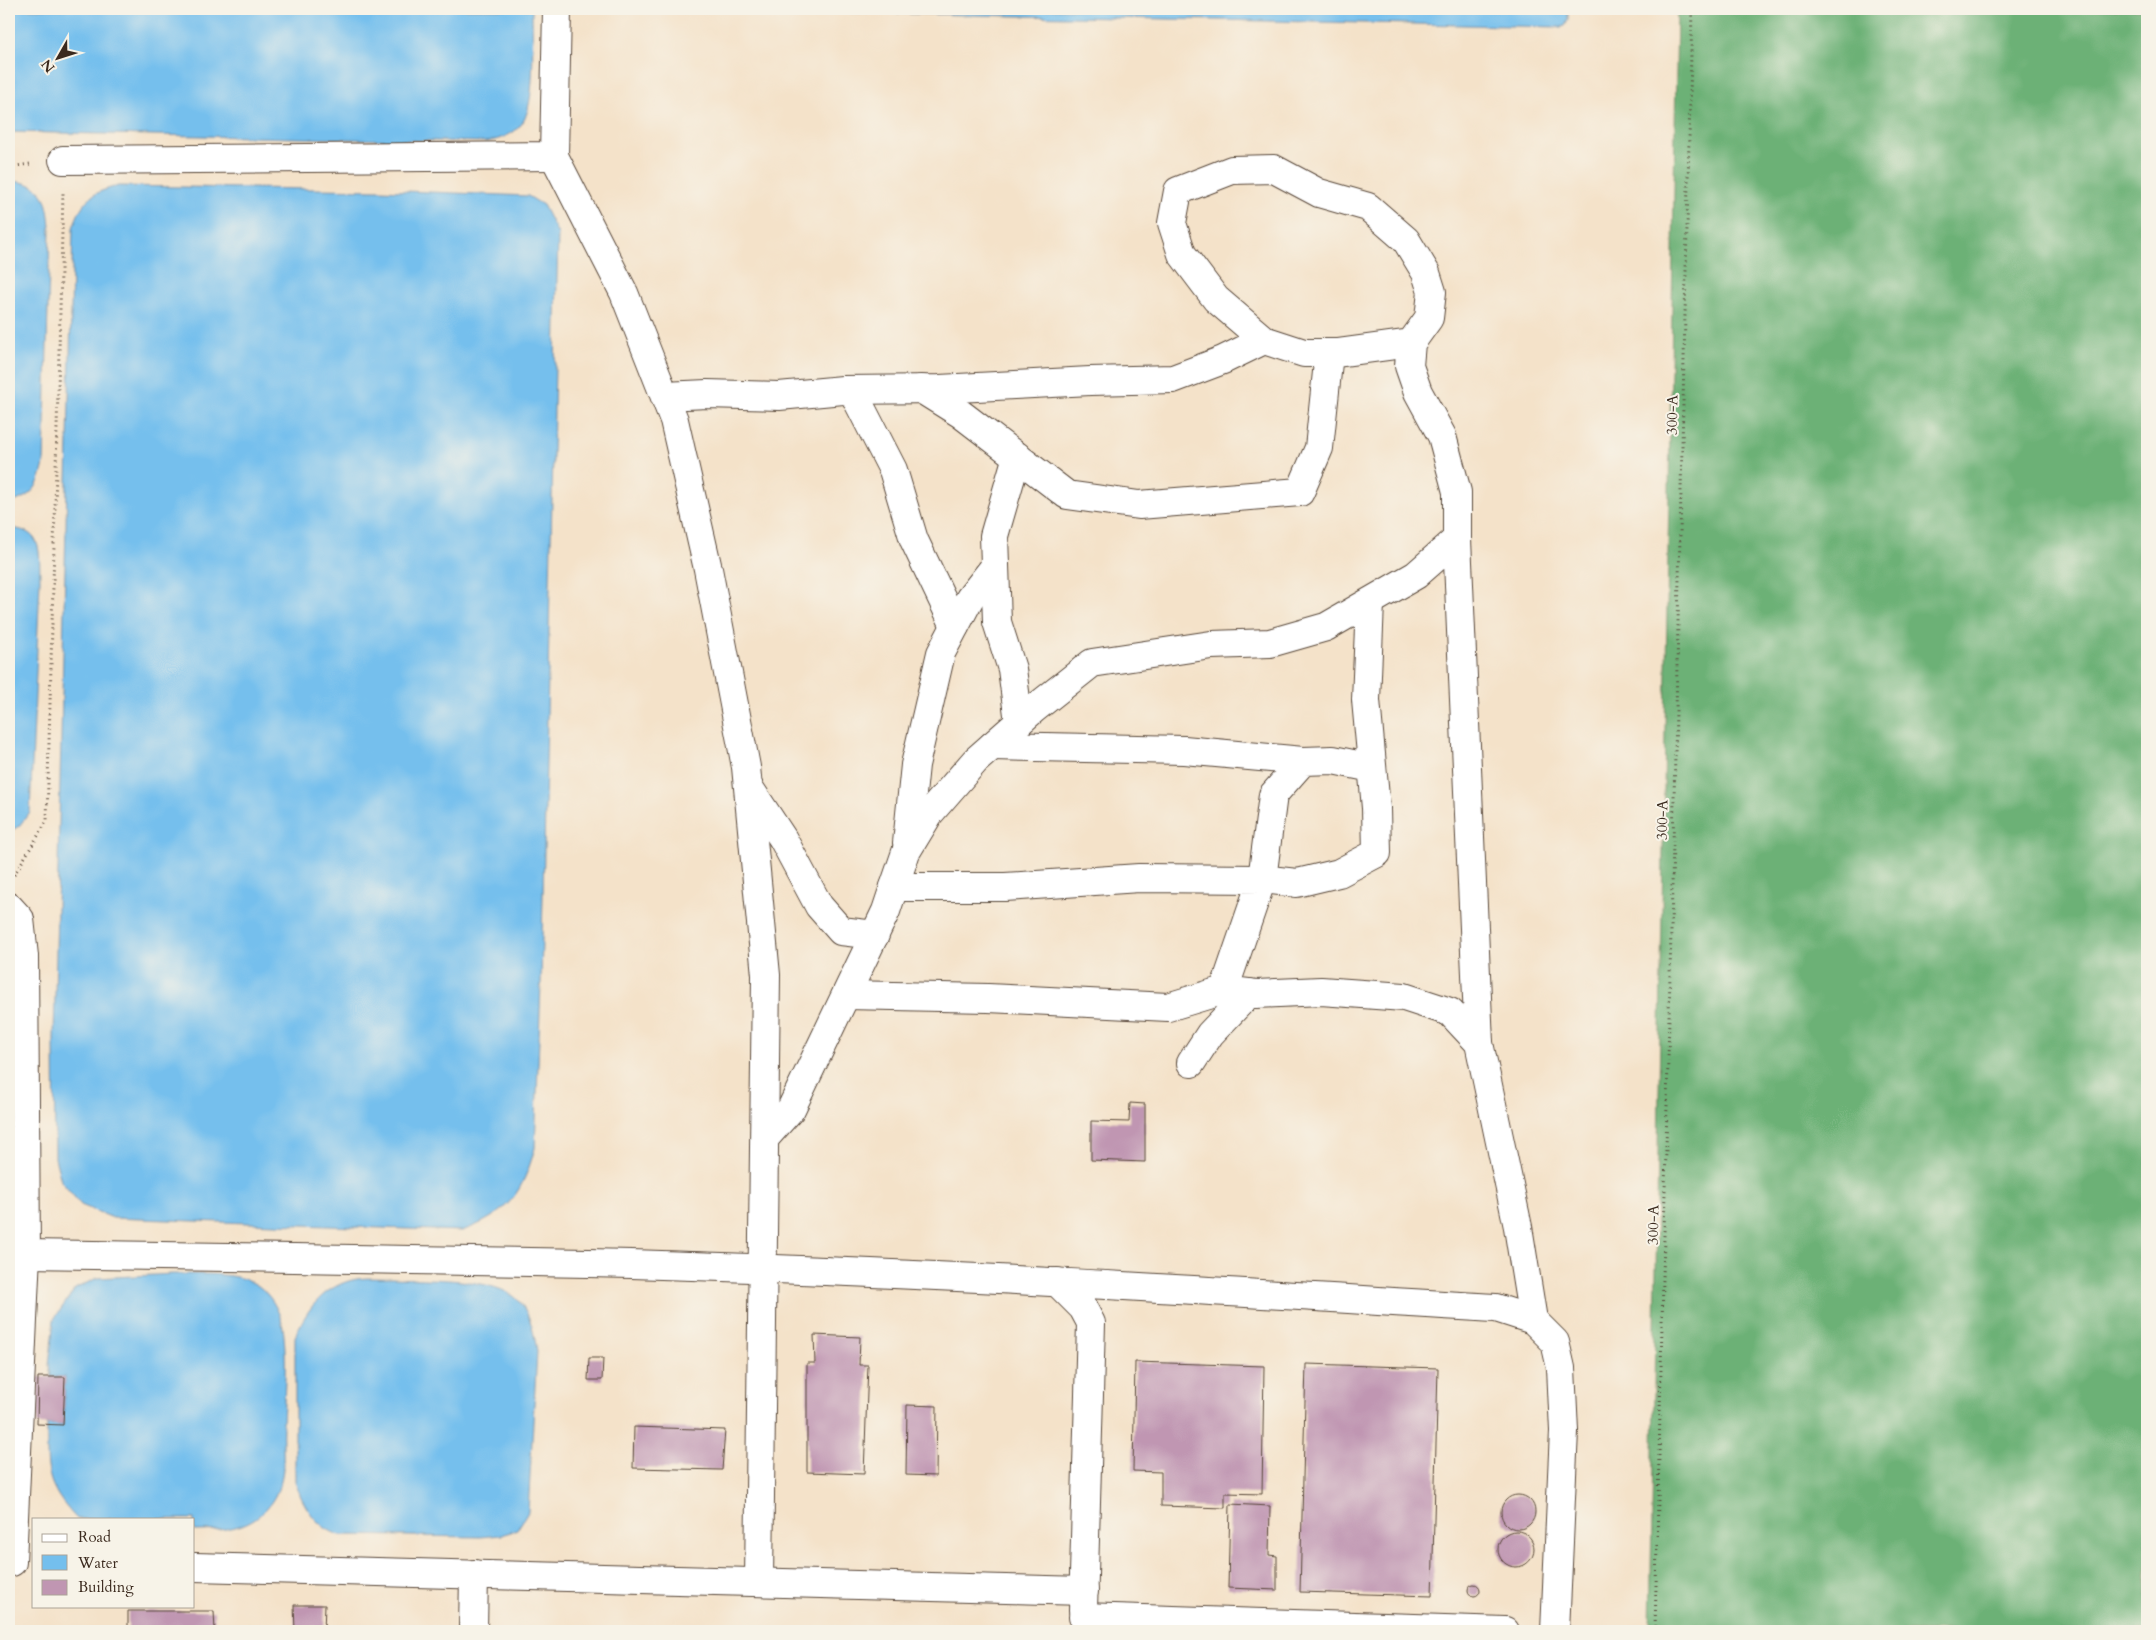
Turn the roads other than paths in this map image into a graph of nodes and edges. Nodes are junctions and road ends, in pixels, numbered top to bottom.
1 (557, 9) edge
2 (554, 156) junction
3 (63, 160) road end
4 (1264, 340) junction
5 (1411, 343) junction
6 (1329, 353) junction
7 (921, 389) junction
8 (852, 390) junction
9 (665, 396) junction
10 (1017, 456) junction
11 (1457, 539) junction
12 (995, 566) junction
13 (1370, 603) junction
14 (955, 626) junction
15 (1019, 722) junction
16 (992, 746) junction
17 (1303, 761) junction
18 (1372, 768) junction
19 (748, 785) junction
20 (906, 852) junction
21 (1262, 879) junction
22 (894, 887) junction
23 (9, 907) edge
24 (875, 935) junction
25 (1237, 991) junction
26 (846, 995) junction
27 (1479, 1043) junction
28 (1191, 1063) dead end
29 (765, 1138) junction
30 (26, 1254) junction
31 (762, 1269) junction
32 (1057, 1282) junction
33 (1533, 1320) junction
34 (18, 1562) edge
35 (195, 1567) edge
36 (474, 1574) junction
37 (758, 1582) junction
38 (1083, 1613) edge
39 (473, 1631) edge
40 (1505, 1631) edge
41 (1555, 1631) edge

1 - 2 lane
2 - 3 lane
2 - 9 lane
4 - 5 lane
4 - 6 lane
4 - 7 lane
5 - 6 lane
5 - 11 lane
6 - 10 lane
7 - 8 lane
7 - 10 lane
8 - 9 lane
8 - 14 lane
9 - 19 lane
10 - 12 lane
11 - 13 lane
11 - 27 lane
12 - 14 lane
12 - 15 lane
13 - 15 lane
13 - 18 lane
14 - 20 lane
15 - 16 lane
16 - 17 lane
16 - 20 lane
17 - 18 lane
17 - 21 lane
18 - 21 lane
19 - 24 lane
19 - 29 lane
20 - 22 lane
21 - 22 lane
21 - 25 lane
22 - 24 lane
23 - 30 lane
24 - 26 lane
25 - 26 lane
25 - 27 lane
25 - 28 lane
26 - 29 lane
27 - 33 lane
29 - 31 lane
30 - 31 lane
30 - 34 lane
31 - 32 lane
31 - 37 lane
32 - 33 lane
32 - 38 lane
33 - 41 lane
35 - 36 lane
36 - 37 lane
36 - 39 lane
37 - 38 lane
38 - 40 lane

